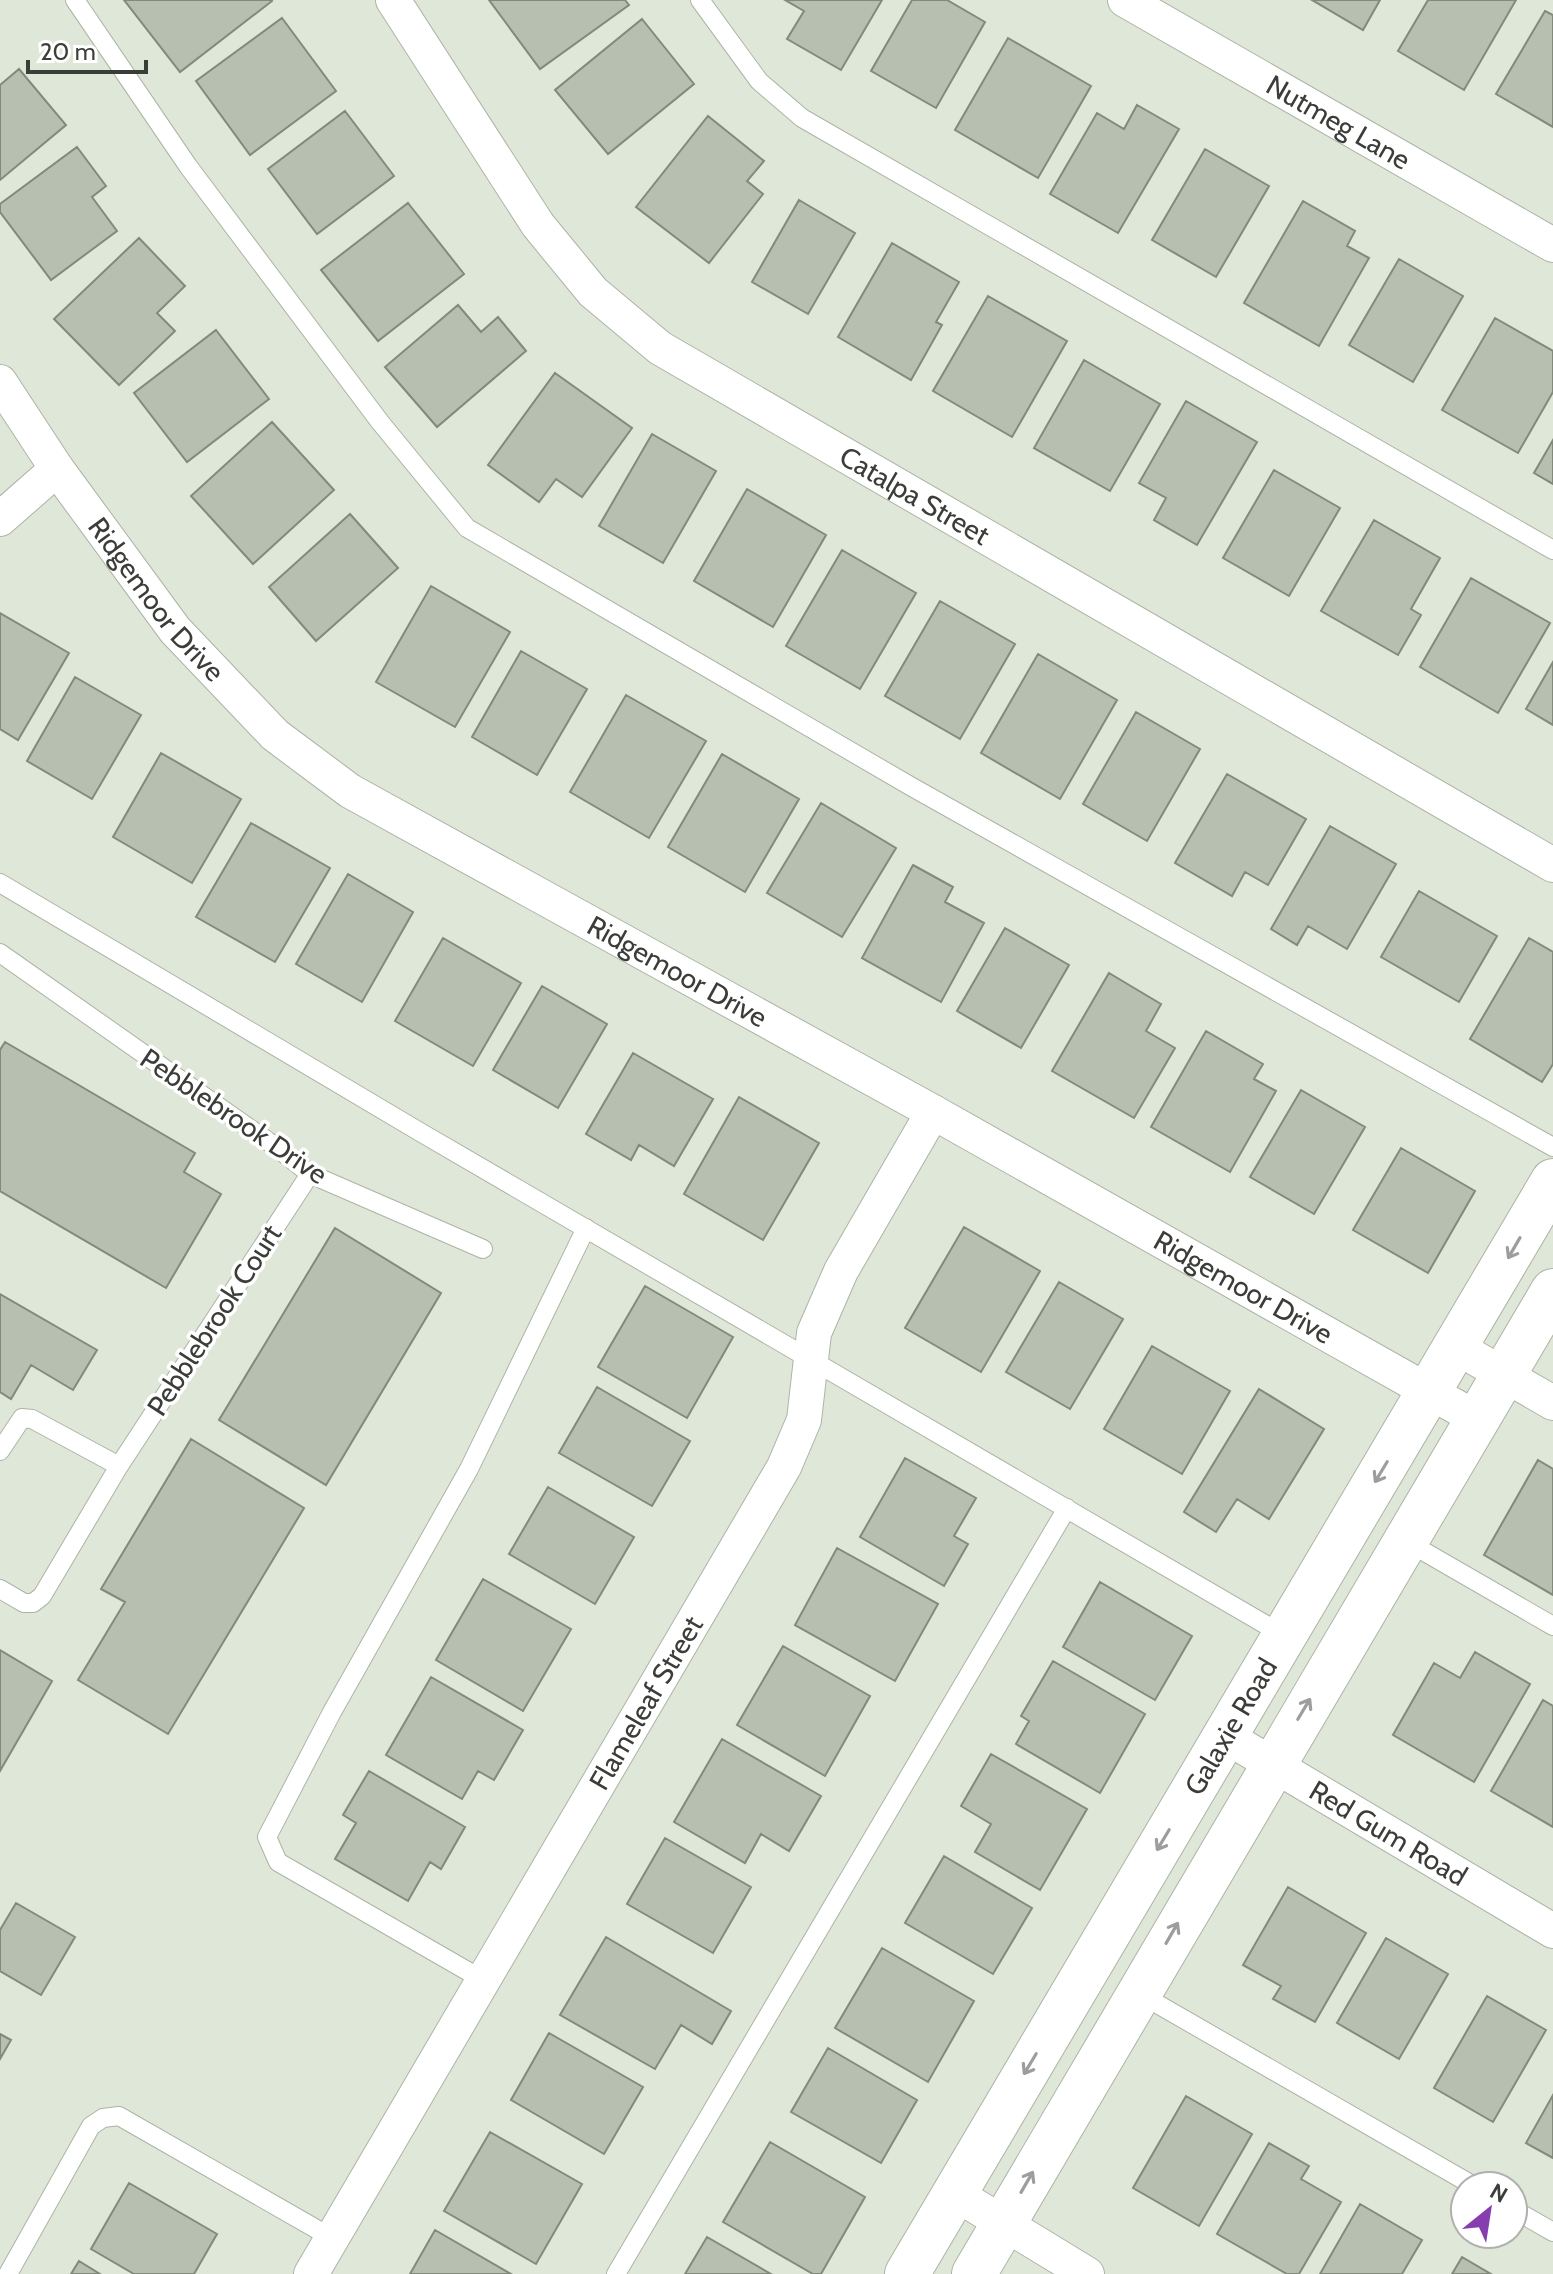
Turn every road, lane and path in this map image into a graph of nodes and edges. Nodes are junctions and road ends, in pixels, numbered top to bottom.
1 (75, 0) edge
2 (393, 0) edge
3 (700, 0) edge
4 (1125, 0) edge
5 (1553, 245) edge
6 (0, 382) edge
7 (57, 469) junction
8 (0, 519) edge
9 (1553, 550) edge
10 (1553, 865) edge
11 (0, 883) edge
12 (0, 953) edge
13 (933, 1112) junction
14 (1553, 1147) edge
15 (310, 1174) junction
16 (1553, 1181) edge
17 (586, 1228) junction
18 (483, 1249) dead end
19 (1553, 1291) edge
20 (1456, 1347) junction
21 (811, 1358) junction
22 (1504, 1375) junction
23 (1428, 1392) junction
24 (1553, 1403) edge
25 (1476, 1418) junction
26 (0, 1451) edge
27 (119, 1466) junction
28 (1067, 1508) junction
29 (1404, 1540) junction
30 (0, 1589) edge
31 (1553, 1626) edge
32 (1285, 1636) junction
33 (1225, 1736) junction
34 (1271, 1764) junction
35 (1553, 1931) edge
36 (483, 1980) junction
37 (1137, 1993) junction
38 (1449, 2172) edge
39 (954, 2193) junction
40 (1529, 2218) edge
41 (1003, 2223) junction
42 (1553, 2232) edge
43 (332, 2238) junction
44 (8, 2274) edge
45 (311, 2274) edge
46 (616, 2274) edge
47 (907, 2274) edge
48 (974, 2274) edge
49 (1087, 2274) edge

1 - 14 lane
2 - 10 street, Catalpa Street
3 - 9 lane
4 - 5 street, Nutmeg Lane
6 - 7 street, Ridgemoor Drive
7 - 8 street
7 - 13 street, Ridgemoor Drive
11 - 17 lane
12 - 15 lane, Pebblebrook Drive
13 - 21 street, Flameleaf Street
13 - 23 street, Ridgemoor Drive
15 - 18 lane, Pebblebrook Drive
15 - 27 lane, Pebblebrook Court
16 -> 20 street, Galaxie Road
17 - 21 lane
17 - 36 lane
19 - 22 street, Galaxie Road
20 - 22 street
20 - 23 street, Galaxie Road
21 - 28 lane
21 - 36 street, Flameleaf Street
22 - 24 street
22 - 25 street, Galaxie Road
23 - 25 street, Ridgemoor Drive
23 -> 32 street, Galaxie Road
25 - 29 street, Galaxie Road
26 - 27 lane
27 - 30 lane, Pebblebrook Court
28 - 32 lane
28 - 46 lane
29 - 31 lane
34 -> 29 street, Galaxie Road
32 - 33 street, Galaxie Road
33 - 34 street, Red Gum Road
33 -> 39 street, Galaxie Road
34 - 35 street, Red Gum Road
37 -> 34 street, Galaxie Road
36 - 43 street, Flameleaf Street
37 - 38 lane
41 -> 37 street, Galaxie Road
39 - 41 street
39 - 47 street, Galaxie Road
40 - 42 lane
41 - 48 street, Galaxie Road
41 - 49 street
43 - 44 lane
43 - 45 street, Flameleaf Street

